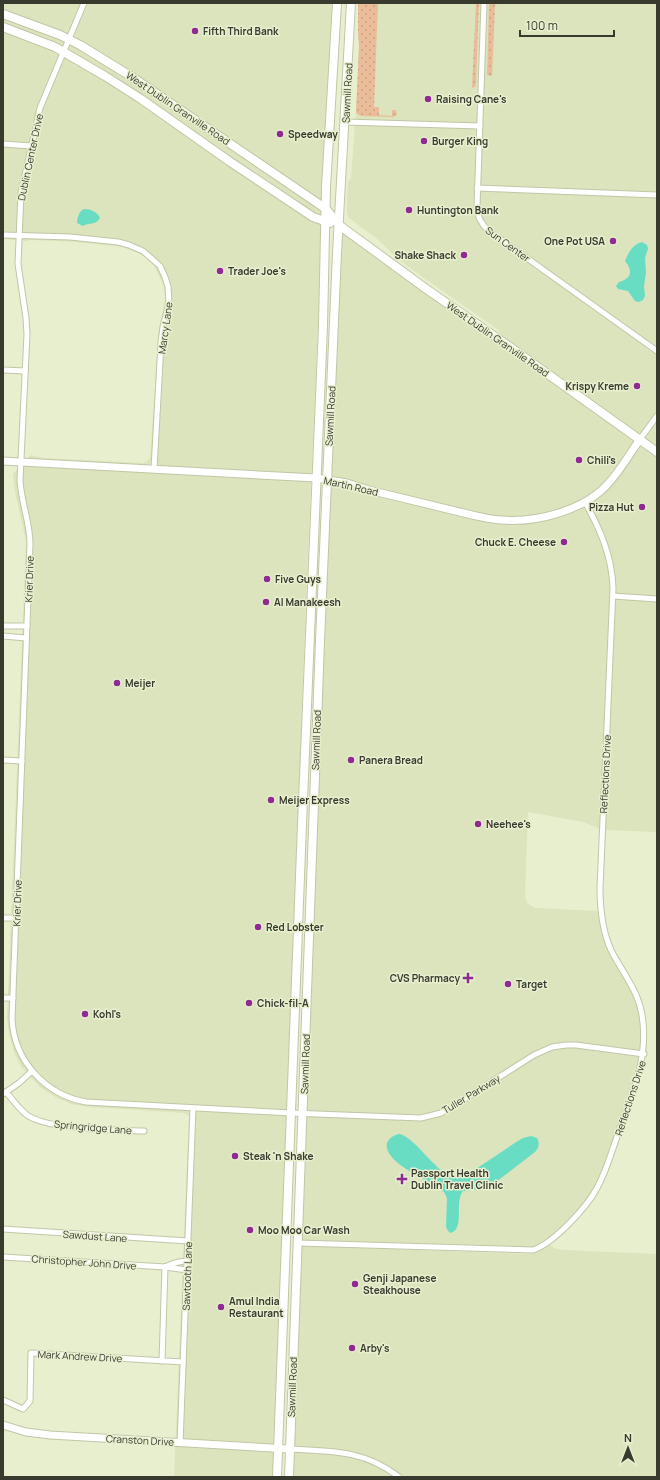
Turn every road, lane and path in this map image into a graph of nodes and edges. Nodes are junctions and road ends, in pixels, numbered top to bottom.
1 (84, 3) edge
2 (337, 3) edge
3 (352, 3) edge
4 (484, 3) edge
5 (3, 14) edge
6 (3, 27) edge
7 (69, 39) junction
8 (64, 52) junction
9 (345, 122) junction
10 (480, 126) junction
11 (3, 144) edge
12 (31, 146) junction
13 (477, 188) junction
14 (657, 195) edge
15 (326, 209) junction
16 (325, 222) junction
17 (339, 225) junction
18 (3, 235) edge
19 (18, 235) junction
20 (657, 351) edge
21 (3, 370) edge
22 (25, 371) junction
23 (657, 416) edge
24 (640, 440) junction
25 (657, 452) edge
26 (3, 461) edge
27 (21, 462) junction
28 (154, 469) junction
29 (316, 478) junction
30 (327, 480) junction
31 (584, 502) junction
32 (613, 596) junction
33 (657, 599) edge
34 (3, 626) edge
35 (27, 626) junction
36 (3, 636) edge
37 (26, 638) junction
38 (3, 760) edge
39 (22, 761) junction
40 (3, 918) edge
41 (16, 918) junction
42 (3, 998) edge
43 (13, 998) junction
44 (644, 1054) junction
45 (32, 1071) junction
46 (5, 1093) edge
47 (193, 1108) junction
48 (291, 1113) junction
49 (303, 1114) junction
50 (144, 1131) dead end
51 (3, 1229) edge
52 (188, 1242) junction
53 (298, 1242) junction
54 (3, 1258) edge
55 (188, 1261) junction
56 (165, 1267) junction
57 (187, 1270) junction
58 (162, 1361) junction
59 (183, 1362) junction
60 (3, 1400) edge
61 (3, 1425) edge
62 (180, 1443) junction
63 (278, 1449) junction
64 (290, 1449) junction
65 (277, 1477) edge
66 (289, 1477) edge
67 (399, 1477) edge

1 - 7 street, Dublin Center Drive
2 - 15 main road, Sawmill Road
3 - 9 main road, Sawmill Road
4 - 10 street, Sun Center
5 - 7 main road, West Dublin Granville Road
6 - 8 main road, West Dublin Granville Road
7 - 8 street, Dublin Center Drive
7 - 15 main road, West Dublin Granville Road
8 - 12 street, Dublin Center Drive
8 - 16 main road, West Dublin Granville Road
9 - 10 street
9 - 17 main road, Sawmill Road
10 - 13 street, Sun Center
11 - 12 street
12 - 19 street, Dublin Center Drive
13 - 14 street
13 - 20 street, Sun Center
15 - 16 main road, Sawmill Road
15 - 17 main road, West Dublin Granville Road
16 - 17 main road, West Dublin Granville Road
16 - 29 main road, Sawmill Road
17 - 24 main road, West Dublin Granville Road
17 - 30 main road, Sawmill Road
18 - 19 street, Marcy Lane
19 - 22 street, Dublin Center Drive
19 - 28 street, Marcy Lane
21 - 22 street
22 - 27 street, Dublin Center Drive
23 - 24 street
24 - 25 main road, West Dublin Granville Road
24 - 31 street, Martin Road
26 - 27 street, Martin Road
27 - 28 street, Martin Road
27 - 35 street, Krier Drive
28 - 29 street, Martin Road
29 - 30 street, Martin Road
29 - 48 main road, Sawmill Road
30 - 31 street, Martin Road
30 - 49 main road, Sawmill Road
31 - 32 street, Reflections Drive
32 - 33 street
32 - 44 street, Reflections Drive
34 - 35 street
35 - 37 street, Krier Drive
36 - 37 street
37 - 39 street, Krier Drive
38 - 39 street
39 - 41 street, Krier Drive
40 - 41 street
41 - 43 street, Krier Drive
42 - 43 street
43 - 45 street, Krier Drive
44 - 49 street, Tuller Parkway
44 - 53 street, Reflections Drive
45 - 46 street
45 - 47 street, Krier Drive
46 - 50 street, Springridge Lane
47 - 48 street, Krier Drive
47 - 52 street, Sawtooth Lane
48 - 49 street, Tuller Parkway
48 - 63 main road, Sawmill Road
49 - 53 main road, Sawmill Road
51 - 52 street, Sawdust Lane
52 - 55 street, Sawtooth Lane
53 - 64 main road, Sawmill Road
54 - 56 street, Christopher John Drive
55 - 56 street, Christopher John Drive
55 - 57 street, Sawtooth Lane
56 - 57 street, Christopher John Drive
56 - 58 street
57 - 59 street, Sawtooth Lane
58 - 59 street, Mark Andrew Drive
58 - 60 street, Mark Andrew Drive
59 - 62 street, Sawtooth Lane
61 - 62 street, Cranston Drive
62 - 63 street, Cranston Drive
63 - 64 street
63 - 65 main road, Sawmill Road
64 - 66 main road, Sawmill Road
64 - 67 street

